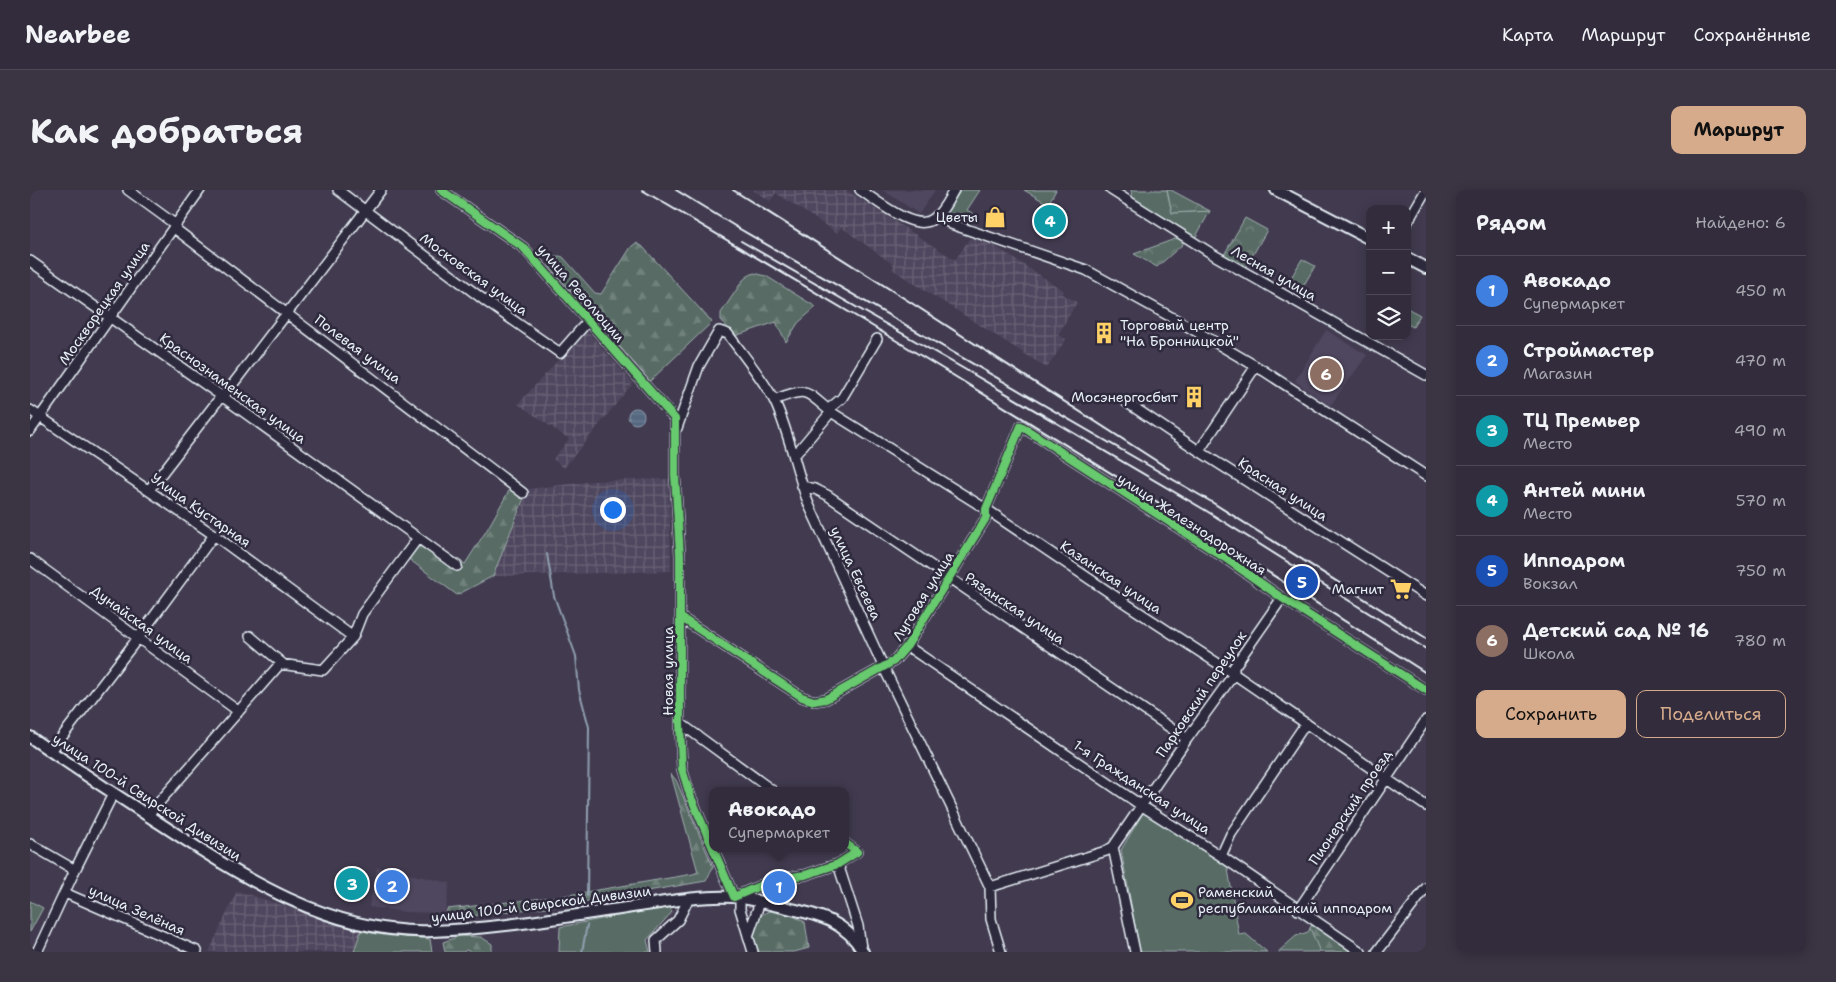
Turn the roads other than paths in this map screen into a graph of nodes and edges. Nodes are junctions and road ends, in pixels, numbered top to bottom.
1 (128, 190) edge
2 (200, 190) edge
3 (338, 190) edge
4 (381, 190) edge
5 (441, 190) edge
6 (860, 190) edge
7 (954, 190) edge
8 (1111, 190) edge
9 (1276, 190) edge
10 (1426, 190) edge
11 (366, 211) junction
12 (938, 215) junction
13 (1411, 216) edge
14 (175, 226) junction
15 (1366, 237) edge
16 (1411, 260) edge
17 (30, 261) edge
18 (1426, 268) edge
19 (288, 313) junction
20 (110, 317) junction
21 (588, 321) junction
22 (877, 340) dead end
23 (1256, 366) junction
24 (1426, 375) edge
25 (223, 397) junction
26 (774, 400) junction
27 (1126, 402) dead end
28 (30, 410) edge
29 (831, 412) junction
30 (40, 416) junction
31 (1022, 426) joint
32 (30, 430) edge
33 (675, 435) junction
34 (1199, 452) junction
35 (794, 456) junction
36 (1426, 476) edge
37 (802, 486) junction
38 (149, 490) junction
39 (523, 493) dead end
40 (986, 509) junction
41 (214, 535) junction
42 (418, 538) junction
43 (30, 559) edge
44 (457, 566) dead end
45 (949, 578) junction
46 (1426, 596) edge
47 (1282, 598) junction
48 (680, 617) junction
49 (250, 636) dead end
50 (353, 637) junction
51 (138, 638) junction
52 (907, 646) junction
53 (284, 665) junction
54 (884, 668) junction
55 (1234, 674) junction
56 (1426, 690) edge
57 (238, 711) junction
58 (1426, 720) edge
59 (680, 723) junction
60 (1306, 723) junction
61 (30, 737) edge
62 (1187, 739) junction
63 (51, 752) junction
64 (1385, 780) junction
65 (768, 787) edge
66 (113, 794) junction
67 (1142, 806) junction
68 (1426, 806) edge
69 (147, 816) junction
70 (709, 832) edge
71 (30, 844) edge
72 (849, 846) edge
73 (1113, 847) junction
74 (718, 852) edge
75 (1221, 856) junction
76 (838, 864) junction
77 (75, 870) junction
78 (990, 887) junction
79 (1426, 888) edge
80 (65, 893) junction
81 (740, 898) junction
82 (688, 900) junction
83 (760, 902) junction
84 (1298, 910) junction
85 (748, 936) junction
86 (35, 950) edge
87 (862, 950) edge
88 (197, 952) edge
89 (657, 952) edge
90 (753, 952) edge
91 (1000, 952) edge
92 (1135, 952) edge
93 (1361, 952) edge
94 (1377, 952) edge

1 - 14 street, Полевая улица
2 - 14 street, Москворецкая улица
3 - 11 street, Московская улица
4 - 11 street
5 - 21 street, улица Революции
6 - 12 street
7 - 12 street
8 - 24 street, Лесная улица
9 - 15 main road
10 - 13 street
11 - 19 street
11 - 21 street, Московская улица
12 - 23 street
14 - 19 street, Полевая улица
14 - 20 street, Москворецкая улица
16 - 18 main road
17 - 20 street, Краснознаменская улица
19 - 25 street
19 - 39 street, Полевая улица
20 - 25 street, Краснознаменская улица
20 - 30 street, Москворецкая улица
21 - 33 street, улица Революции
22 - 29 street
23 - 34 street
23 - 36 street
25 - 38 street
25 - 42 street, Краснознаменская улица
26 - 29 street, Казанская улица
26 - 33 street, улица Евсеева
26 - 35 street, улица Евсеева
27 - 34 street, Красная улица
28 - 30 street, Улица Кустарная
29 - 35 street
29 - 40 street, Казанская улица
30 - 32 street, Москворецкая улица
30 - 38 street, Улица Кустарная
31 - 40 street, Луговая улица
31 - 47 street, улица Железнодорожная
33 - 48 street, Новая улица
34 - 46 street, Красная улица
35 - 37 street, улица Евсеева
37 - 45 street, Рязанская улица
37 - 54 street, улица Евсеева
38 - 41 street, Улица Кустарная
40 - 45 street, Луговая улица
40 - 55 street, Казанская улица
41 - 50 street, Улица Кустарная
41 - 51 street
42 - 44 street, Краснознаменская улица
42 - 50 street
43 - 51 street, Дунайская улица
45 - 52 street, Луговая улица
45 - 62 street, Рязанская улица
47 - 55 street, Парковский переулок
47 - 56 street, улица Железнодорожная
48 - 54 street, Луговая улица
48 - 59 street, Новая улица
49 - 53 street
50 - 53 street
51 - 57 street, Дунайская улица
51 - 63 street
52 - 54 street, Луговая улица
52 - 67 street, 1-я Гражданская улица
53 - 57 street
54 - 78 street, улица Евсеева
55 - 60 street, Казанская улица
55 - 62 street, Парковский переулок
57 - 69 street
58 - 64 street, Пионерский проезд
59 - 65 street
59 - 70 street, Новая улица
60 - 64 street, Казанская улица
60 - 75 street
61 - 63 main road, улица 100-й Свирской Дивизии
62 - 67 street, Парковский переулок
63 - 66 main road, улица 100-й Свирской Дивизии
64 - 68 street, Казанская улица
64 - 84 street, Пионерский проезд
66 - 69 main road, улица 100-й Свирской Дивизии
66 - 77 street
67 - 73 street, Парковский переулок
67 - 75 street, 1-я Гражданская улица
69 - 82 main road, улица 100-й Свирской Дивизии
71 - 77 street
72 - 76 street
73 - 78 street
73 - 92 street
74 - 81 street, Новая улица
75 - 84 street, 1-я Гражданская улица
76 - 81 street
76 - 87 street
77 - 80 street
78 - 91 street
79 - 94 street
80 - 86 street
80 - 88 street, улица Зелёная
81 - 82 main road, улица 100-й Свирской Дивизии
81 - 83 main road, улица 100-й Свирской Дивизии
81 - 85 street
82 - 89 street
83 - 85 street
83 - 87 main road, улица 100-й Свирской Дивизии
84 - 93 street, 1-я Гражданская улица
85 - 90 street

